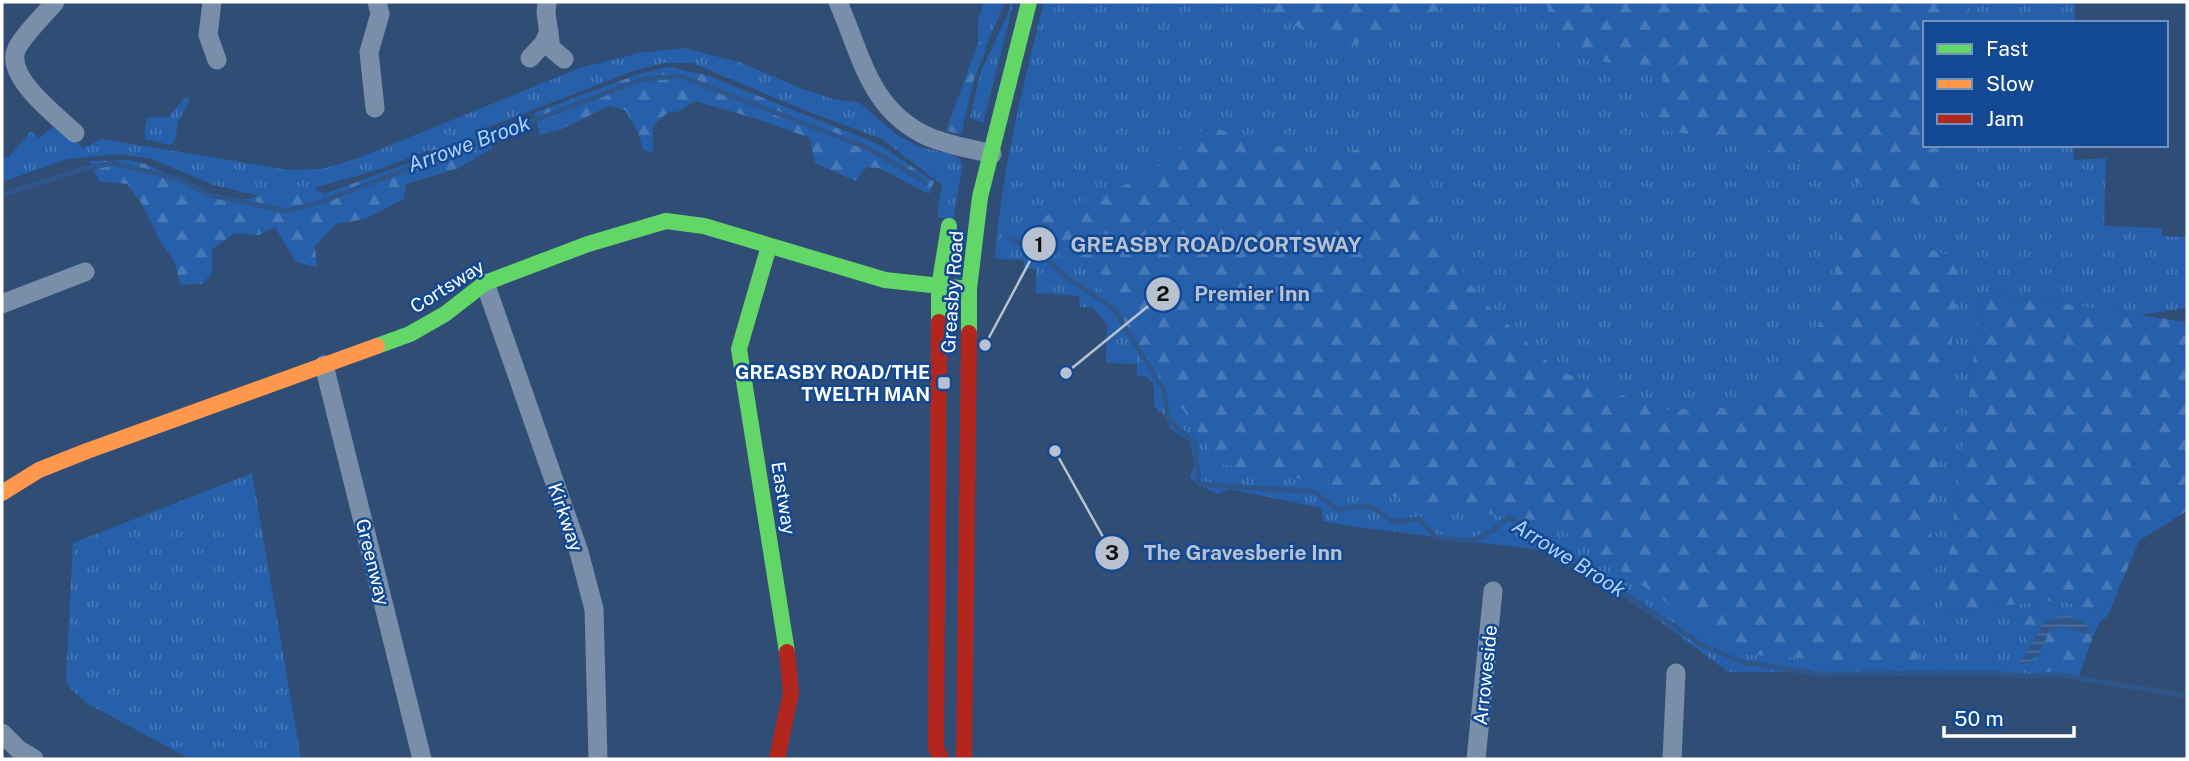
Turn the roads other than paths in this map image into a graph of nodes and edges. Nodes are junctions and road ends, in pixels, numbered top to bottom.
1 (55, 2) edge
2 (212, 2) edge
3 (377, 2) edge
4 (547, 2) edge
5 (838, 2) edge
6 (1029, 2) edge
7 (549, 31) junction
8 (530, 58) dead end
9 (564, 59) dead end
10 (217, 60) dead end
11 (375, 108) dead end
12 (75, 133) dead end
13 (992, 154) junction
14 (949, 226) dead end
15 (769, 246) junction
16 (85, 272) dead end
17 (485, 283) junction
18 (939, 287) junction
19 (969, 289) junction
20 (2, 304) edge
21 (324, 365) junction
22 (2, 493) edge
23 (1493, 591) dead end
24 (1676, 673) dead end
25 (2, 733) edge
26 (34, 759) edge
27 (422, 759) edge
28 (598, 759) edge
29 (777, 759) edge
30 (941, 759) edge
31 (964, 759) edge
32 (1476, 759) edge
33 (1672, 759) edge

1 - 12 street
2 - 10 street
3 - 11 street
4 - 7 street
5 - 13 street
6 - 13 street, Greasby Road
7 - 8 street
7 - 9 street
13 - 19 street, Greasby Road
14 - 18 street, Greasby Road
15 - 17 street, Cortsway
15 - 18 street, Cortsway
15 - 29 street, Eastway
16 - 20 street
17 - 21 street, Cortsway
17 - 28 street, Kirkway
18 - 19 street, Cortsway
18 - 30 street, Greasby Road
19 - 31 street, Greasby Road
21 - 22 street, Cortsway
21 - 27 street, Greenway
23 - 32 street, Arroweside
24 - 33 street
25 - 26 street

